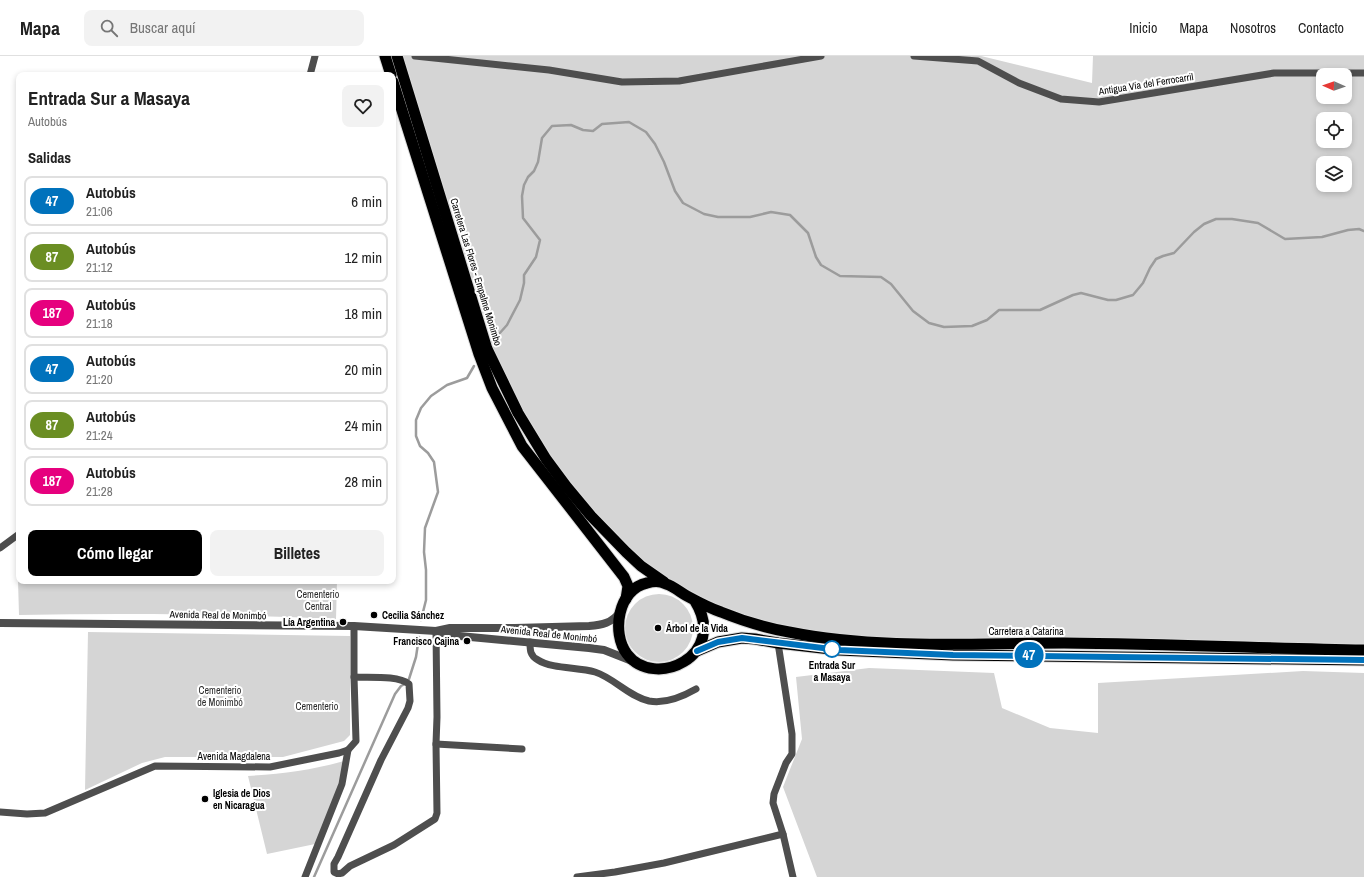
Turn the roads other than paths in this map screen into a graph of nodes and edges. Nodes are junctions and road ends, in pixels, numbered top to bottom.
1 (315, 56) edge
2 (385, 56) edge
3 (397, 56) edge
4 (415, 56) edge
5 (821, 56) edge
6 (914, 56) edge
7 (311, 72) edge
8 (390, 72) edge
9 (1364, 72) edge
10 (396, 91) edge
11 (16, 536) edge
12 (0, 548) edge
13 (665, 583) junction
14 (626, 599) junction
15 (695, 601) junction
16 (621, 611) junction
17 (0, 623) edge
18 (354, 626) junction
19 (436, 631) junction
20 (530, 642) junction
21 (778, 643) junction
22 (1364, 650) edge
23 (697, 651) junction
24 (1364, 660) edge
25 (634, 662) junction
26 (354, 677) junction
27 (696, 689) dead end
28 (436, 744) junction
29 (522, 749) dead end
30 (348, 750) junction
31 (0, 812) edge
32 (783, 834) junction
33 (305, 877) edge
34 (577, 877) edge
35 (793, 877) edge

1 - 7 street
2 - 8 highway
3 - 13 highway, Carretera Las Flores - Empalme Monimbo
4 - 5 street
6 - 9 street, Antigua Vía del Ferrocarril
10 - 14 highway, Carretera Las Flores - Empalme Monimbo
11 - 12 street
13 - 14 highway
13 - 15 highway
14 - 16 highway
15 - 22 highway, Carretera a Catarina
15 - 23 highway
16 - 19 street, Avenida Real de Monimbó
16 - 25 highway
17 - 18 street, Avenida Real de Monimbó
18 - 19 street, Avenida Real de Monimbó
18 - 26 street
19 - 20 street, Avenida Real de Monimbó
19 - 28 street
20 - 25 street, Avenida Real de Monimbó
20 - 27 street
21 - 23 highway
21 - 24 highway
21 - 32 street
23 - 25 highway
26 - 28 street
26 - 30 street
28 - 29 street
30 - 31 street, Avenida Magdalena
30 - 33 street
32 - 34 street
32 - 35 street

